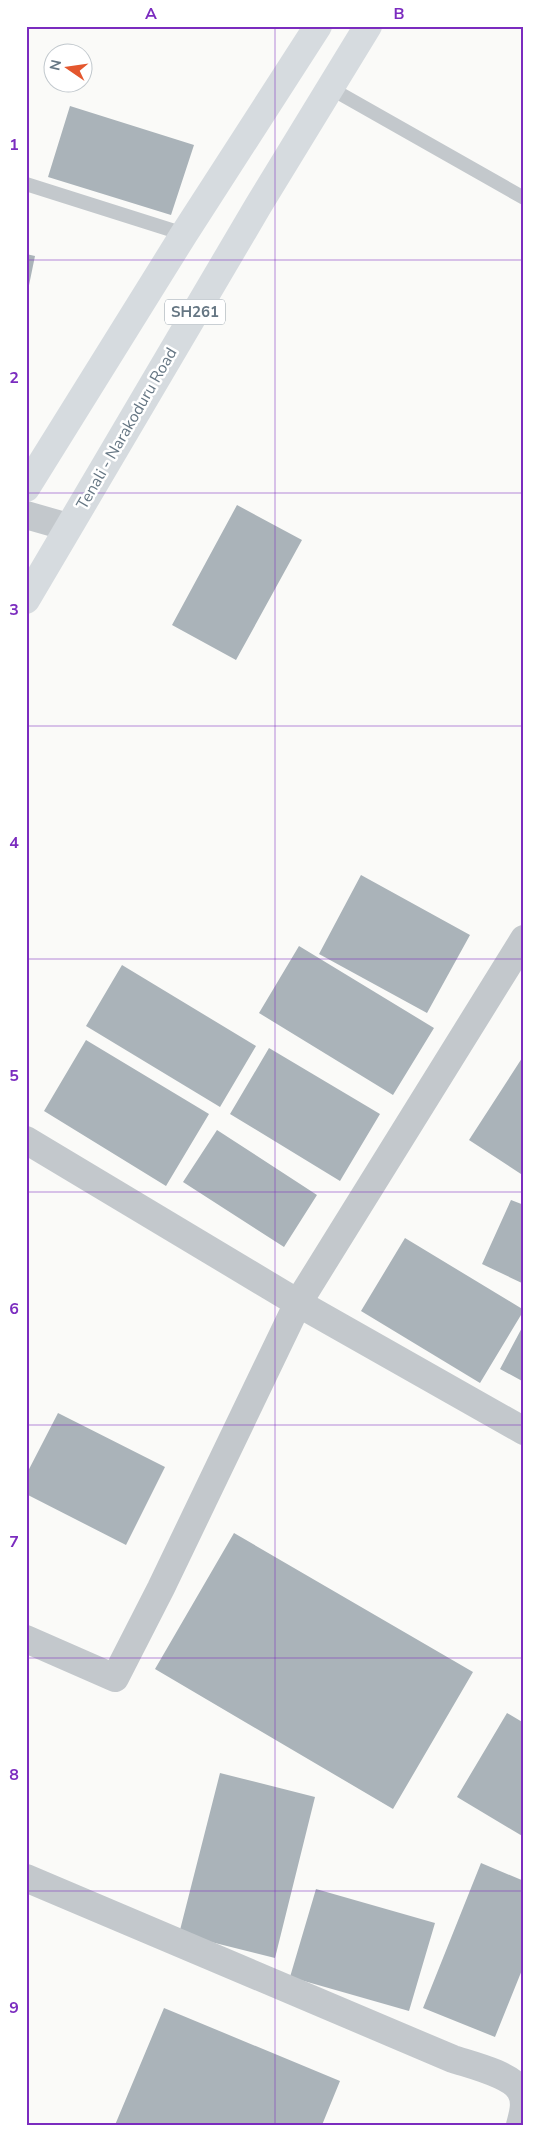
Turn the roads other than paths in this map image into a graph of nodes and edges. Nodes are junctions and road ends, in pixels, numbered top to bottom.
1 (318, 26) edge
2 (368, 26) edge
3 (330, 88) junction
4 (26, 184) edge
5 (524, 198) edge
6 (184, 234) junction
7 (26, 488) edge
8 (26, 515) edge
9 (68, 527) junction
10 (26, 600) edge
11 (524, 939) edge
12 (26, 1140) edge
13 (298, 1303) junction
14 (524, 1431) edge
15 (26, 1640) edge
16 (26, 1878) edge
17 (520, 2125) edge

1 - 6 main road, SH261
2 - 3 main road, Tenali - Narakoduru Road / SH261
3 - 5 lane
3 - 9 main road, Tenali - Narakoduru Road / SH261
4 - 6 lane
6 - 7 main road, SH261
8 - 9 street
9 - 10 main road, Tenali - Narakoduru Road / SH261
11 - 13 street
12 - 13 street
13 - 14 street
13 - 15 street
16 - 17 street

